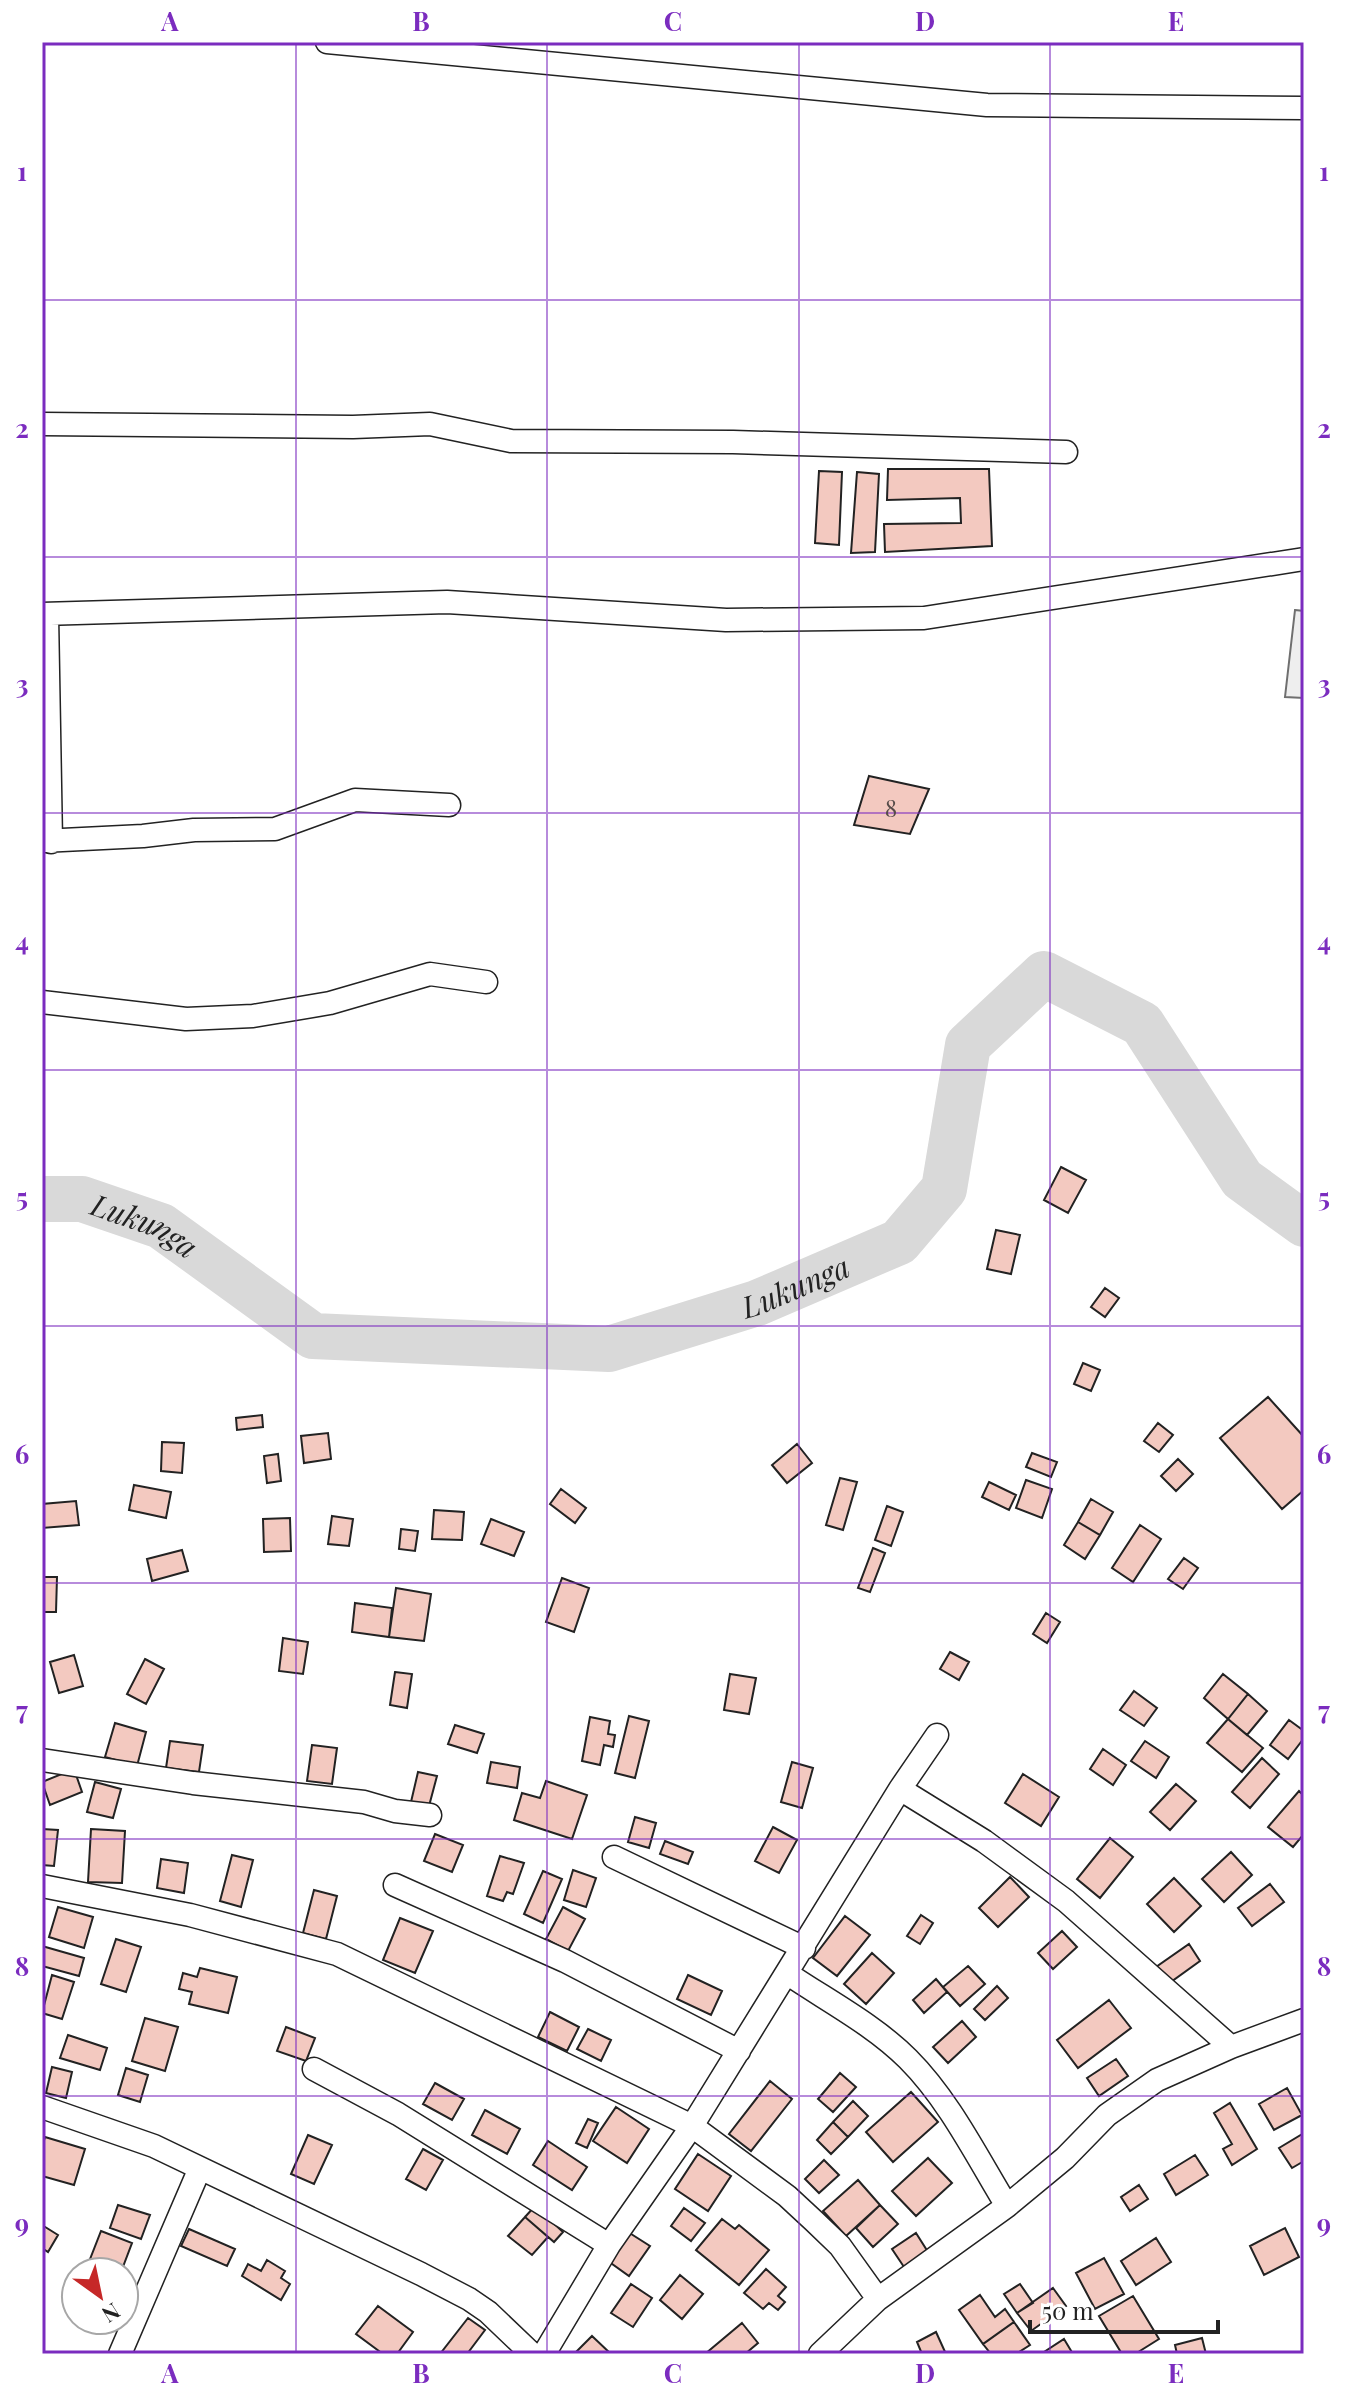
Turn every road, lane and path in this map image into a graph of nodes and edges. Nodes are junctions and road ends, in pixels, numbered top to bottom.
1 (327, 42) edge
2 (1304, 108) edge
3 (42, 424) edge
4 (1066, 452) dead end
5 (1304, 559) edge
6 (45, 615) edge
7 (449, 805) dead end
8 (46, 841) edge
9 (486, 982) dead end
10 (42, 1002) edge
11 (937, 1735) dead end
12 (42, 1760) edge
13 (900, 1789) junction
14 (430, 1815) dead end
15 (614, 1857) dead end
16 (395, 1885) dead end
17 (42, 1886) edge
18 (804, 1948) junction
19 (788, 1974) junction
20 (1304, 2020) edge
21 (1231, 2047) junction
22 (739, 2051) junction
23 (314, 2069) dead end
24 (42, 2107) edge
25 (692, 2126) junction
26 (200, 2168) junction
27 (1007, 2206) junction
28 (609, 2245) junction
29 (878, 2299) junction
30 (120, 2354) edge
31 (532, 2354) edge
32 (544, 2354) edge
33 (820, 2354) edge

1 - 2 street
3 - 4 street
5 - 6 street
6 - 8 street
7 - 8 street
9 - 10 street
11 - 13 street
12 - 14 street
13 - 18 street
13 - 21 street
15 - 18 street
16 - 22 street
17 - 25 street
18 - 19 street
19 - 22 street
19 - 27 street
20 - 21 street
21 - 27 street
22 - 25 street
23 - 28 street
24 - 26 street
25 - 28 street
25 - 29 street
26 - 30 street
26 - 31 street
27 - 29 street
28 - 32 street
29 - 33 street

